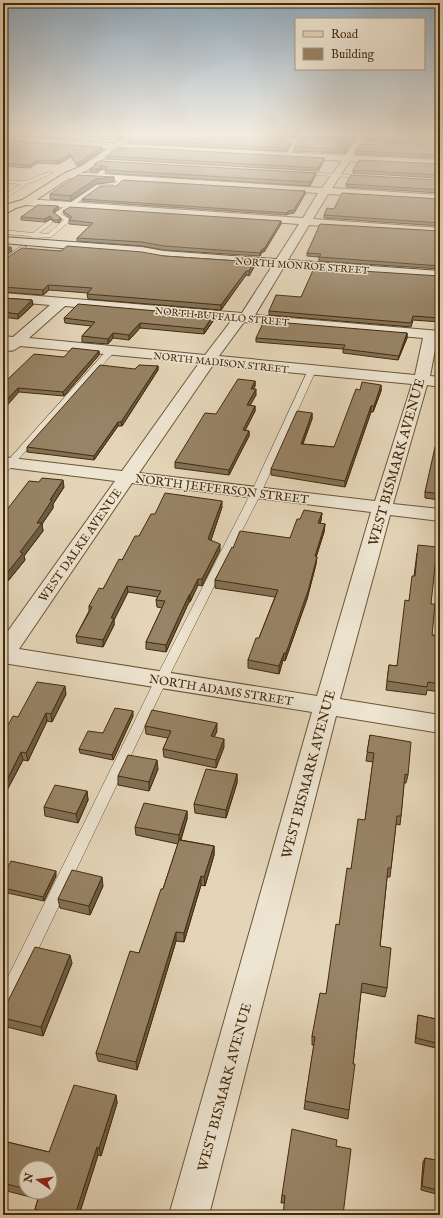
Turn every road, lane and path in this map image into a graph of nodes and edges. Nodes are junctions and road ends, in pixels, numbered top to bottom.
1 (14, 191) edge
2 (44, 191) edge
3 (92, 191) edge
4 (325, 191) joint
5 (3, 198) edge
6 (440, 198) edge
7 (26, 202) junction
8 (71, 206) junction
9 (3, 212) edge
10 (52, 220) junction
11 (306, 221) junction
12 (3, 222) edge
13 (440, 230) edge
14 (3, 232) edge
15 (3, 240) edge
16 (28, 241) junction
17 (3, 246) edge
18 (3, 262) edge
19 (281, 263) junction
20 (440, 275) edge
21 (3, 297) edge
22 (62, 302) junction
23 (244, 318) junction
24 (436, 334) edge
25 (10, 341) edge
26 (111, 351) junction
27 (3, 354) edge
28 (209, 360) junction
29 (312, 370) junction
30 (430, 381) edge
31 (5, 465) edge
32 (127, 477) junction
33 (256, 493) junction
34 (382, 508) junction
35 (440, 515) edge
36 (3, 655) edge
37 (161, 680) junction
38 (326, 707) junction
39 (440, 724) edge
40 (3, 1004) edge
41 (190, 1215) edge

1 - 5 lane
2 - 7 main road
3 - 8 lane
4 - 6 street
4 - 11 street, WEST DALKE AVENUE
7 - 8 street
7 - 9 main road
7 - 12 main road
8 - 10 lane
8 - 11 street
10 - 16 lane
10 - 16 lane
10 - 16 lane
11 - 13 street
11 - 19 street, WEST DALKE AVENUE
14 - 16 lane
15 - 16 street, NORTH MONROE STREET
16 - 17 street, NORTH MONROE STREET
16 - 18 lane
16 - 19 street, NORTH MONROE STREET
19 - 20 street, NORTH MONROE STREET
19 - 23 street, WEST DALKE AVENUE
21 - 22 street, NORTH BUFFALO STREET
22 - 23 street, NORTH BUFFALO STREET
22 - 25 street
23 - 24 street, NORTH BUFFALO STREET
23 - 28 street, WEST DALKE AVENUE
24 - 30 street, WEST BISMARK AVENUE
25 - 26 street, NORTH MADISON STREET
25 - 27 street
26 - 28 street, NORTH MADISON STREET
26 - 31 lane
28 - 29 street, NORTH MADISON STREET
28 - 32 street, WEST DALKE AVENUE
29 - 30 street, NORTH MADISON STREET
29 - 33 lane
30 - 34 street, WEST BISMARK AVENUE
31 - 32 street, NORTH JEFFERSON STREET
32 - 33 street, NORTH JEFFERSON STREET
32 - 36 street, WEST DALKE AVENUE
33 - 34 street, NORTH JEFFERSON STREET
33 - 37 lane
34 - 35 street, NORTH JEFFERSON STREET
34 - 38 street, WEST BISMARK AVENUE
36 - 37 street, NORTH ADAMS STREET
37 - 38 street, NORTH ADAMS STREET
37 - 40 lane
38 - 39 street, NORTH ADAMS STREET
38 - 41 street, WEST BISMARK AVENUE

